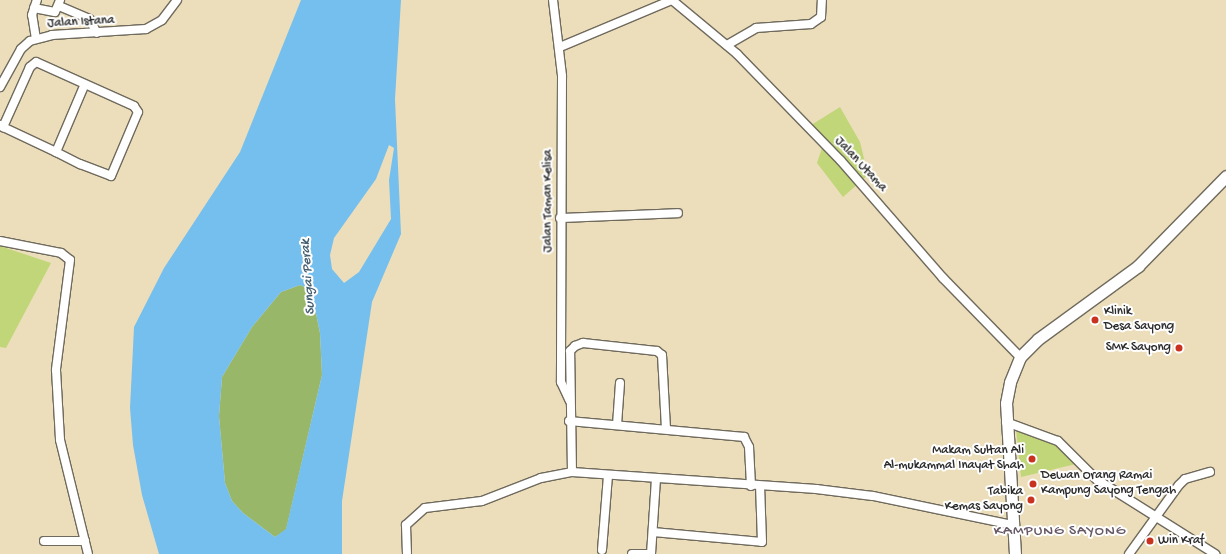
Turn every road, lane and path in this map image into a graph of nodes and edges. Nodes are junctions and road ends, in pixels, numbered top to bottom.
1 (177, 0) edge
2 (553, 0) edge
3 (672, 0) edge
4 (822, 0) edge
5 (59, 3) edge
6 (35, 4) edge
7 (97, 33) junction
8 (36, 39) junction
9 (727, 45) junction
10 (560, 47) junction
11 (84, 86) junction
12 (0, 87) edge
13 (2, 126) edge
14 (56, 152) junction
15 (1226, 176) edge
16 (678, 213) dead end
17 (560, 218) junction
18 (0, 241) edge
19 (1020, 357) junction
20 (620, 383) dead end
21 (570, 401) junction
22 (569, 421) junction
23 (1006, 422) junction
24 (617, 425) junction
25 (666, 428) junction
26 (572, 472) junction
27 (1210, 472) dead end
28 (608, 475) junction
29 (656, 479) junction
30 (755, 486) junction
31 (1155, 515) junction
32 (1014, 525) junction
33 (652, 532) junction
34 (85, 540) junction
35 (44, 541) dead end
36 (602, 550) dead end
37 (88, 554) edge
38 (407, 554) edge
39 (632, 554) edge
40 (1015, 554) edge
41 (1129, 554) edge
42 (1215, 554) edge

1 - 7 street, Jalan Istana
2 - 10 street, Jalan Taman Kelisa
3 - 9 street, Jalan Utama
3 - 10 street
4 - 9 street
5 - 6 street
5 - 7 street
6 - 8 street
7 - 8 street, Jalan Istana
8 - 12 street, Jalan Istana
9 - 19 street, Jalan Utama
10 - 17 street, Jalan Taman Kelisa
11 - 13 street
11 - 14 street
11 - 14 street
13 - 14 street
15 - 19 main road
16 - 17 street
17 - 21 street, Jalan Taman Kelisa
18 - 34 street
19 - 23 main road
20 - 24 street
21 - 22 street
21 - 25 street
22 - 24 street
22 - 26 street
23 - 31 street
23 - 32 main road
24 - 25 street
25 - 30 street
26 - 28 street
26 - 38 street
27 - 31 street
28 - 29 street
28 - 36 street
29 - 30 street
29 - 33 street
30 - 32 street
30 - 33 street
31 - 41 street
31 - 42 street
32 - 40 main road
33 - 39 street
34 - 35 street
34 - 37 street

